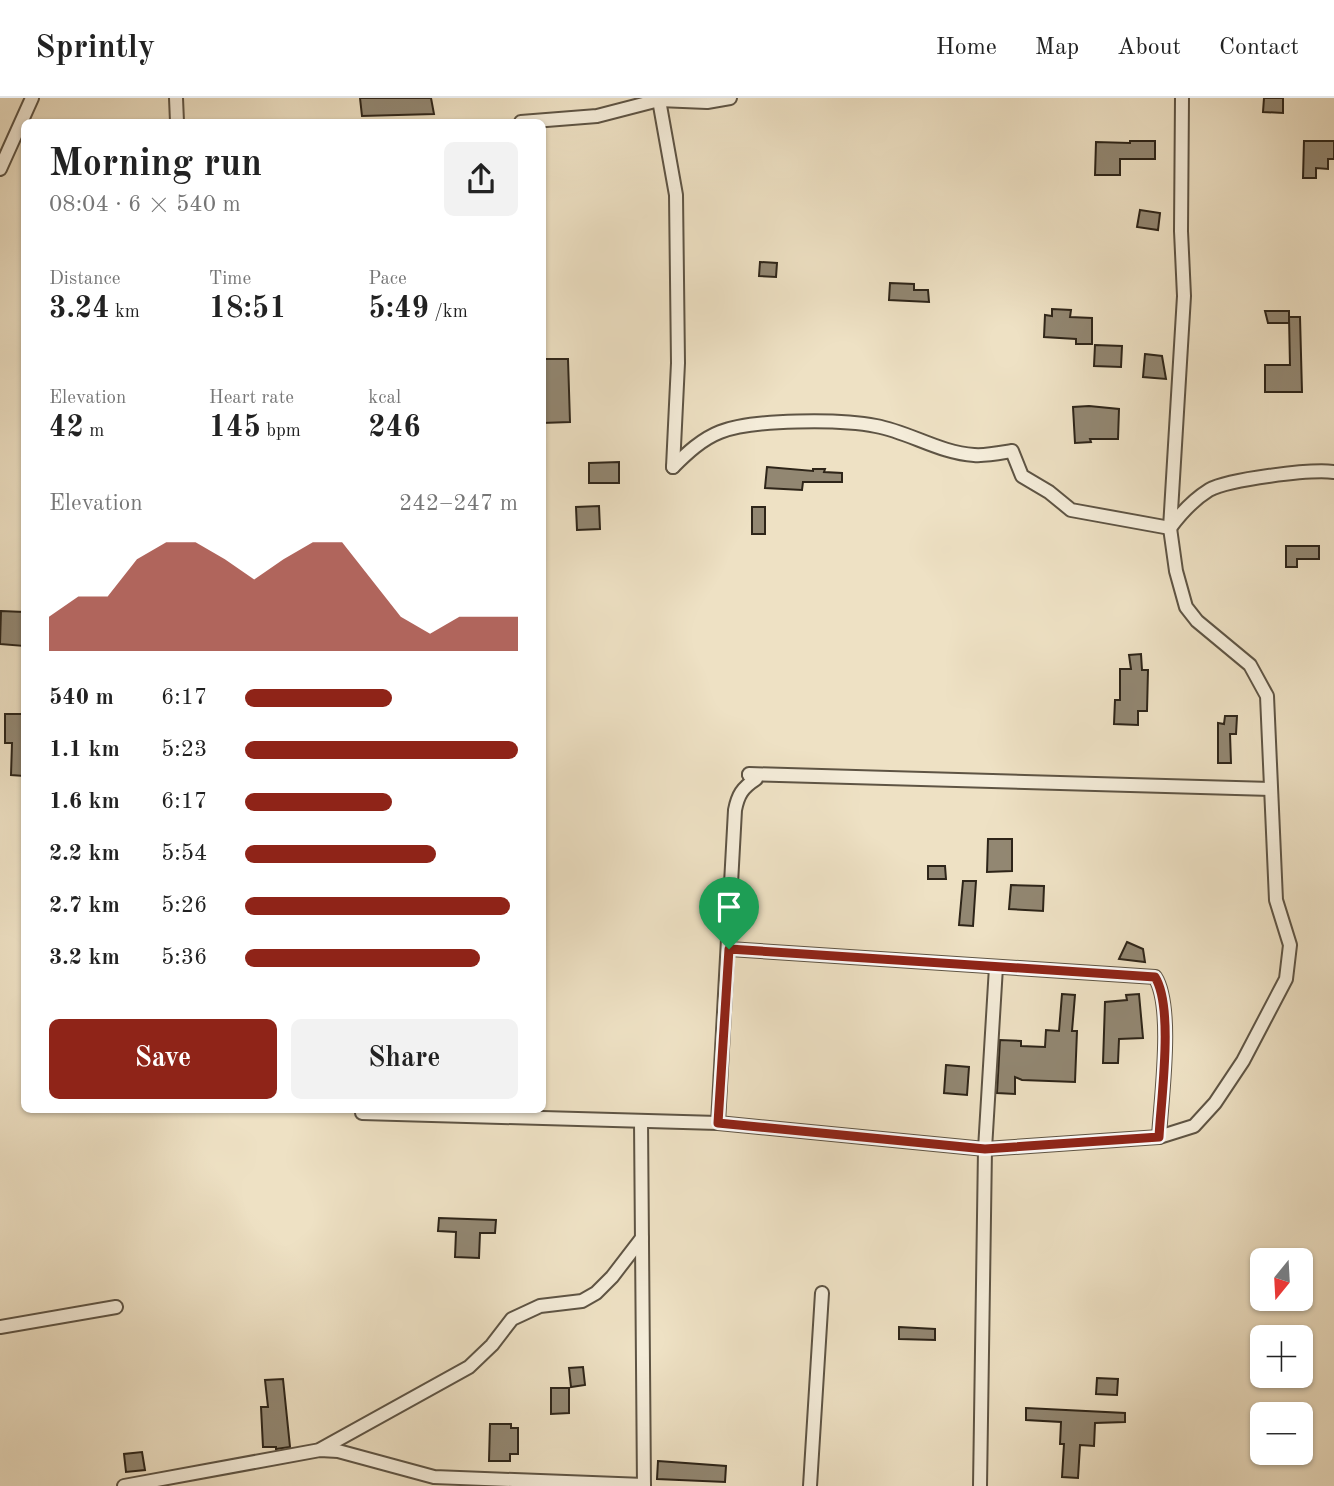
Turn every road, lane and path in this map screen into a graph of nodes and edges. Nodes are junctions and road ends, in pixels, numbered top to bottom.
1 (32, 98) edge
2 (176, 98) edge
3 (730, 98) edge
4 (1182, 98) edge
5 (659, 100) junction
6 (23, 119) edge
7 (177, 119) edge
8 (546, 120) edge
9 (21, 122) edge
10 (0, 169) edge
11 (1334, 472) edge
12 (1170, 528) junction
13 (1271, 789) junction
14 (729, 949) junction
15 (996, 967) junction
16 (362, 1114) dead end
17 (641, 1121) junction
18 (718, 1123) junction
19 (1159, 1137) junction
20 (985, 1149) junction
21 (642, 1238) junction
22 (822, 1293) dead end
23 (116, 1307) dead end
24 (0, 1327) edge
25 (320, 1450) junction
26 (644, 1485) edge
27 (124, 1486) edge
28 (810, 1486) edge
29 (980, 1486) edge

1 - 6 street
2 - 7 street
3 - 5 street
4 - 12 street
5 - 8 street
5 - 12 street
9 - 10 street
11 - 12 street
12 - 13 street
13 - 14 street
13 - 19 street
14 - 15 street
14 - 18 street
15 - 19 street
15 - 20 street
16 - 17 street
17 - 18 street
17 - 21 street
18 - 20 street
19 - 20 street
20 - 29 street
21 - 25 street
21 - 26 street
22 - 28 street
23 - 24 street
25 - 26 street
25 - 27 street

